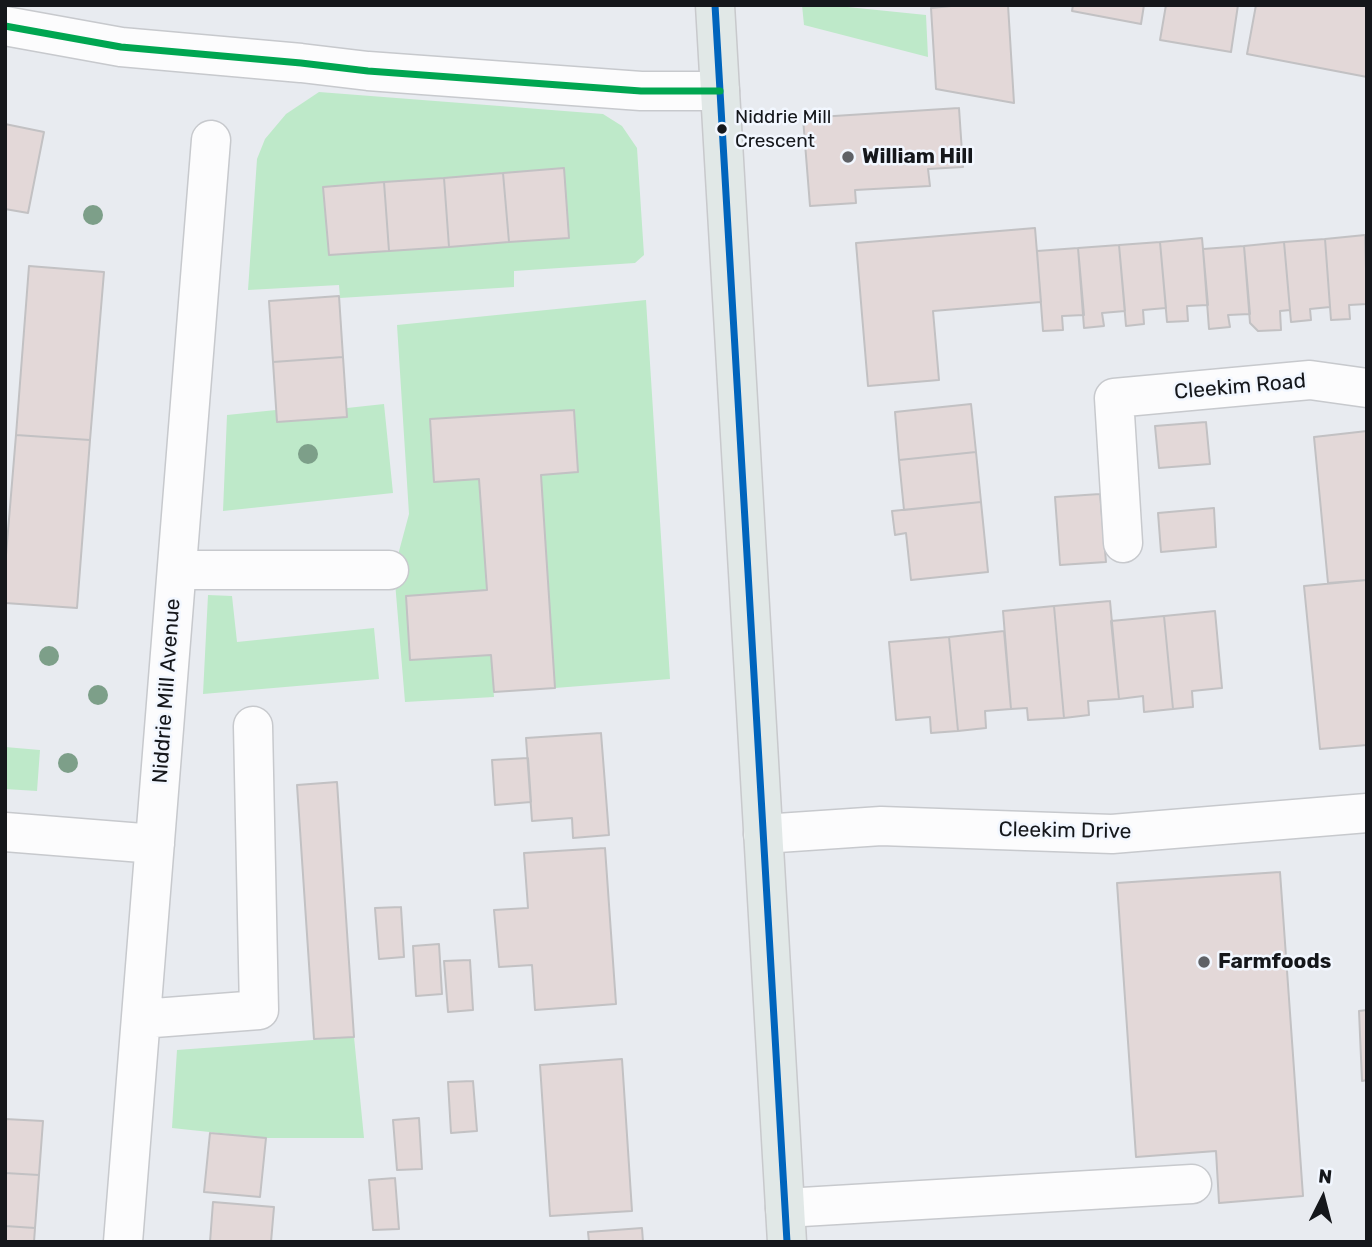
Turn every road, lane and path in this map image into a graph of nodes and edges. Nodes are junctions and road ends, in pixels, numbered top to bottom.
1 (715, 5) edge
2 (5, 26) edge
3 (720, 91) junction
4 (211, 140) dead end
5 (1367, 388) edge
6 (1123, 543) dead end
7 (177, 570) junction
8 (389, 570) dead end
9 (253, 726) dead end
10 (1367, 813) edge
11 (5, 832) edge
12 (763, 834) junction
13 (155, 844) junction
14 (141, 1019) junction
15 (1192, 1184) dead end
16 (786, 1225) edge
17 (123, 1242) edge

1 - 3 main road
2 - 3 street
3 - 12 main road
4 - 7 street, Niddrie Mill Avenue
5 - 6 street, Cleekim Road
7 - 8 street
7 - 13 street, Niddrie Mill Avenue
9 - 14 street
10 - 12 street, Cleekim Drive
11 - 13 street
12 - 16 main road
13 - 14 street, Niddrie Mill Avenue
14 - 17 street, Niddrie Mill Avenue
15 - 16 street

